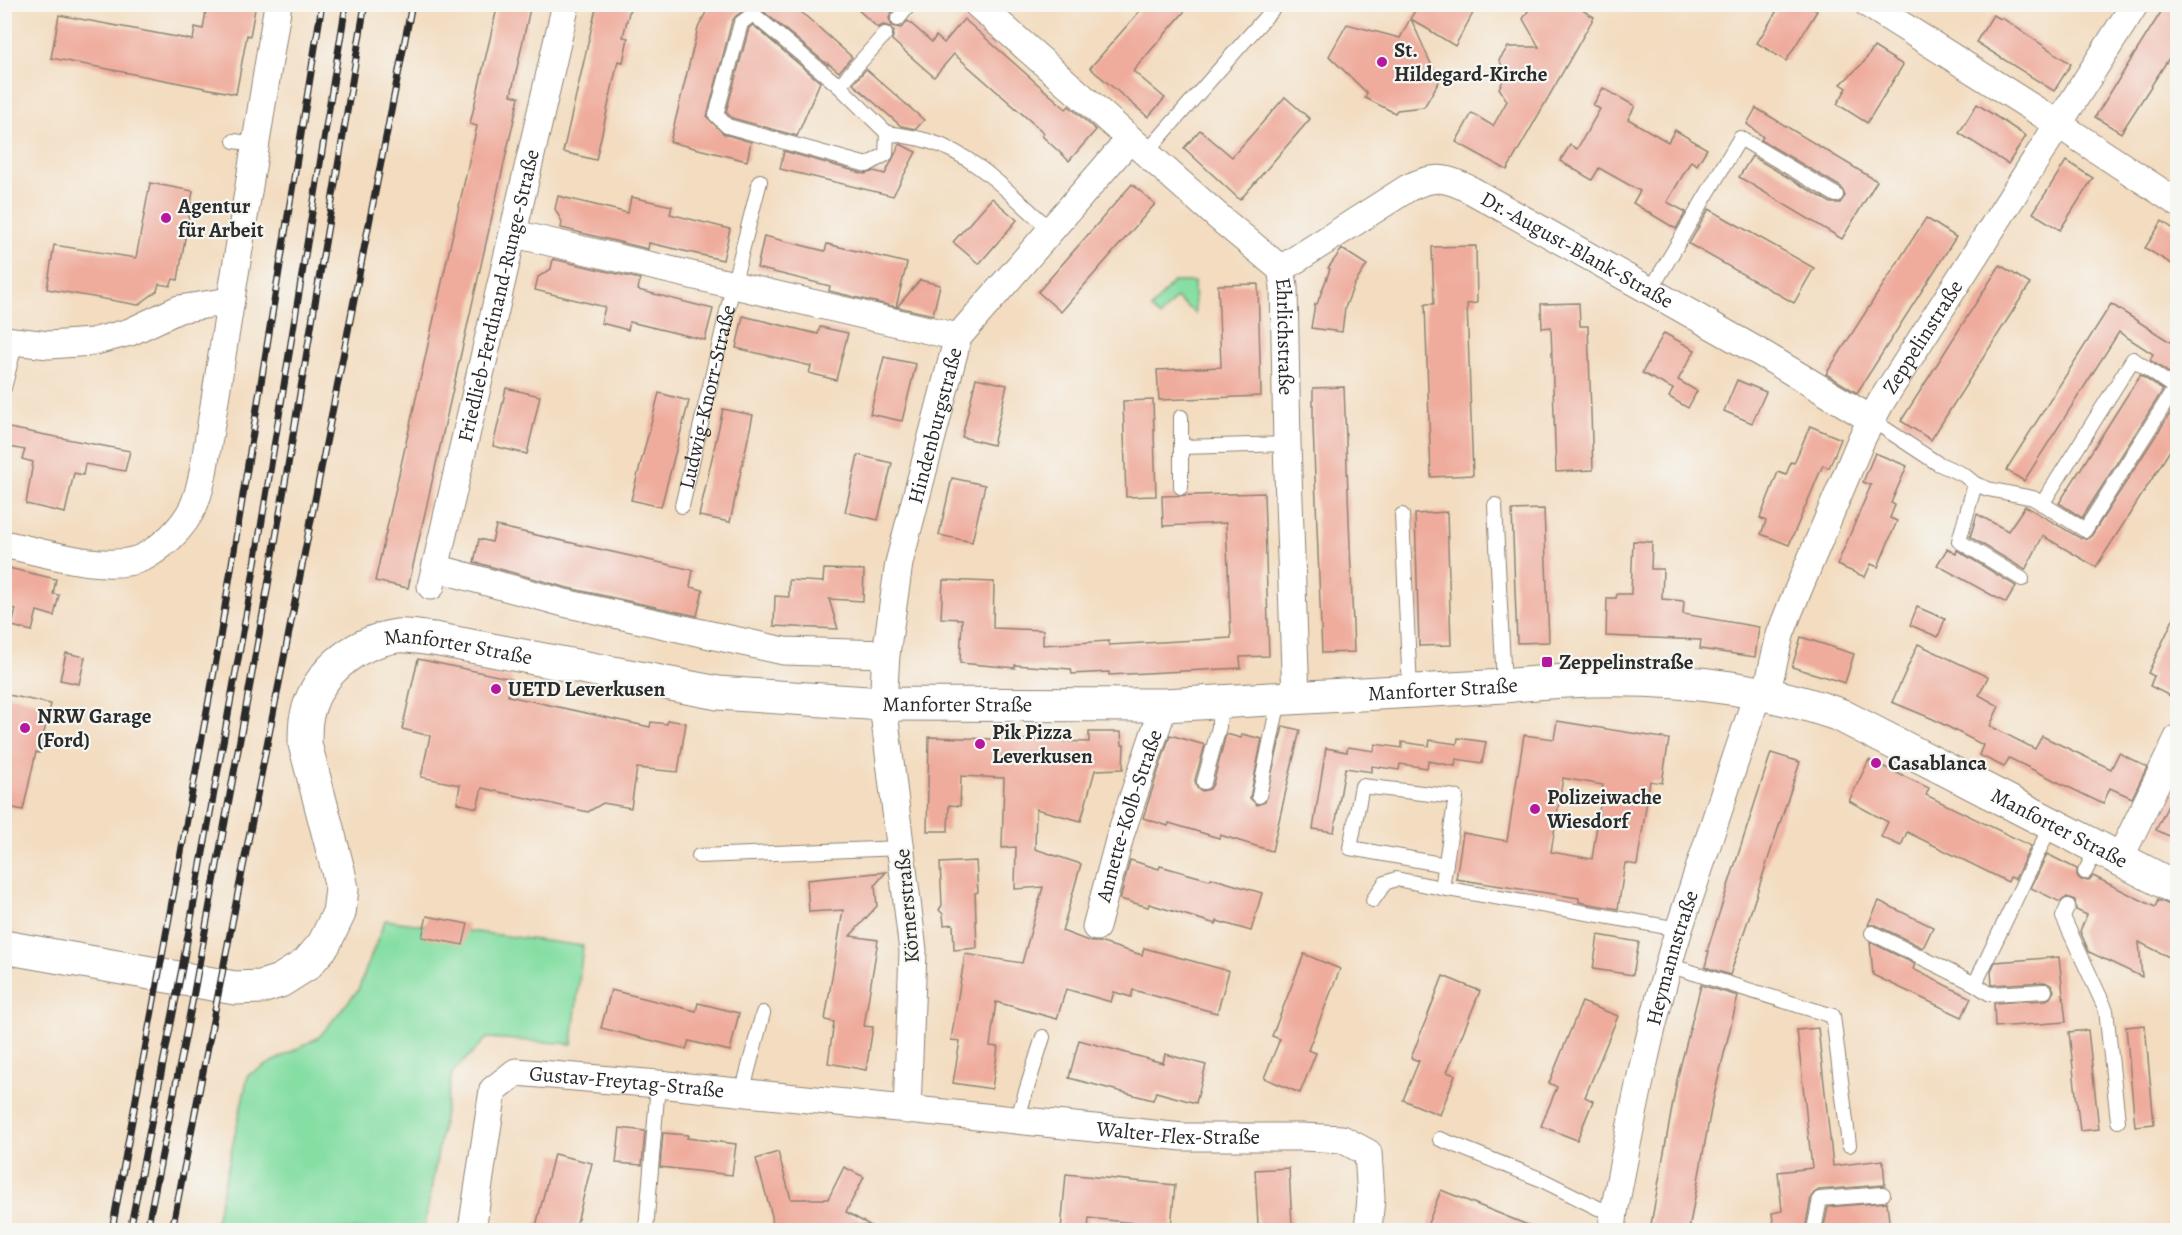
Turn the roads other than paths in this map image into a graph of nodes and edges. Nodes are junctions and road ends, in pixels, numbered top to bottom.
1 (278, 4) edge
2 (566, 4) edge
3 (910, 4) edge
4 (977, 4) edge
5 (1277, 4) edge
6 (1868, 4) edge
7 (2135, 4) edge
8 (898, 19) dead end
9 (885, 34) dead end
10 (839, 86) junction
11 (2058, 124) junction
12 (887, 132) junction
13 (1138, 146) junction
14 (760, 181) dead end
15 (1836, 195) dead end
16 (2178, 203) edge
17 (1050, 230) junction
18 (514, 234) junction
19 (1281, 269) junction
20 (733, 286) junction
21 (1650, 291) junction
22 (230, 301) junction
23 (958, 337) junction
24 (10, 341) edge
25 (4, 388) edge
26 (1181, 417) dead end
27 (1872, 420) junction
28 (1287, 444) junction
29 (1181, 447) junction
30 (1975, 484) junction
31 (1181, 487) dead end
32 (2042, 504) junction
33 (1495, 505) dead end
34 (682, 506) dead end
35 (1402, 515) dead end
36 (4, 544) edge
37 (2022, 579) dead end
38 (886, 654) junction
39 (1504, 686) junction
40 (1410, 690) junction
41 (1761, 694) junction
42 (1288, 699) junction
43 (883, 704) junction
44 (1218, 704) junction
45 (1164, 705) junction
46 (2178, 738) edge
47 (1204, 782) dead end
48 (1259, 796) dead end
49 (2051, 825) junction
50 (902, 848) junction
51 (699, 856) dead end
52 (2100, 860) junction
53 (1446, 865) junction
54 (1442, 888) junction
55 (2178, 890) edge
56 (1373, 900) dead end
57 (2068, 906) dead end
58 (1096, 927) dead end
59 (1679, 929) junction
60 (1872, 933) dead end
61 (4, 947) edge
62 (1668, 965) junction
63 (1975, 984) junction
64 (2046, 991) dead end
65 (763, 1012) dead end
66 (1043, 1037) dead end
67 (658, 1084) junction
68 (742, 1093) junction
69 (907, 1110) junction
70 (1017, 1120) junction
71 (2118, 1121) dead end
72 (1440, 1139) dead end
73 (1849, 1145) dead end
74 (1883, 1194) dead end
75 (1613, 1221) edge
76 (472, 1230) edge
77 (646, 1230) edge
78 (1368, 1230) edge
79 (1814, 1230) edge

1 - 22 street
2 - 18 street, Friedlieb-Ferdinand-Runge-Straße
3 - 8 lane
4 - 13 street, Ehrlichstraße
5 - 13 lane, Hindenburgstraße
6 - 11 street
7 - 11 street, Zeppelinstraße
9 - 10 lane
10 - 12 lane
10 - 12 lane
11 - 16 street
11 - 27 street, Zeppelinstraße
12 - 17 lane
13 - 17 street, Hindenburgstraße
13 - 19 street, Ehrlichstraße
14 - 20 lane
15 - 21 lane
17 - 23 street, Hindenburgstraße
18 - 20 street, Ludwig-Knorr-Straße
18 - 38 street, Friedlieb-Ferdinand-Runge-Straße
19 - 21 street, Dr.-August-Blank-Straße
19 - 28 street, Ehrlichstraße
20 - 23 street, Ludwig-Knorr-Straße
20 - 34 lane, Ludwig-Knorr-Straße
21 - 27 street, Dr.-August-Blank-Straße
22 - 24 street
22 - 36 street
23 - 38 street, Hindenburgstraße
24 - 25 lane
26 - 29 lane
27 - 30 lane
27 - 41 street, Zeppelinstraße
28 - 29 lane
28 - 42 street, Ehrlichstraße
29 - 31 lane
30 - 32 lane
30 - 37 lane
32 - 32 lane
33 - 39 lane
35 - 40 lane
38 - 43 street, Hindenburgstraße
39 - 40 street, Manforter Straße
39 - 41 street, Manforter Straße
40 - 42 street, Manforter Straße
41 - 49 street, Manforter Straße
41 - 59 street, Heymannstraße
42 - 44 street, Manforter Straße
42 - 48 lane
43 - 45 street, Manforter Straße
43 - 50 street, Körnerstraße
43 - 61 street, Manforter Straße
44 - 45 street, Manforter Straße
44 - 47 lane
45 - 58 street, Annette-Kolb-Straße
46 - 52 street
49 - 52 street, Manforter Straße
49 - 63 lane
50 - 51 lane
50 - 69 street, Körnerstraße
52 - 55 street, Manforter Straße
53 - 53 lane
53 - 54 lane
54 - 56 lane
54 - 59 lane
57 - 71 lane
59 - 62 street, Heymannstraße
60 - 63 lane
62 - 73 lane
62 - 75 street, Heymannstraße
63 - 64 lane
65 - 68 lane
66 - 70 lane
67 - 68 street, Gustav-Freytag-Straße
67 - 76 street, Gustav-Freytag-Straße
67 - 77 lane
68 - 69 street, Gustav-Freytag-Straße
69 - 70 street, Walter-Flex-Straße
70 - 78 street, Walter-Flex-Straße
72 - 75 lane
74 - 79 lane

